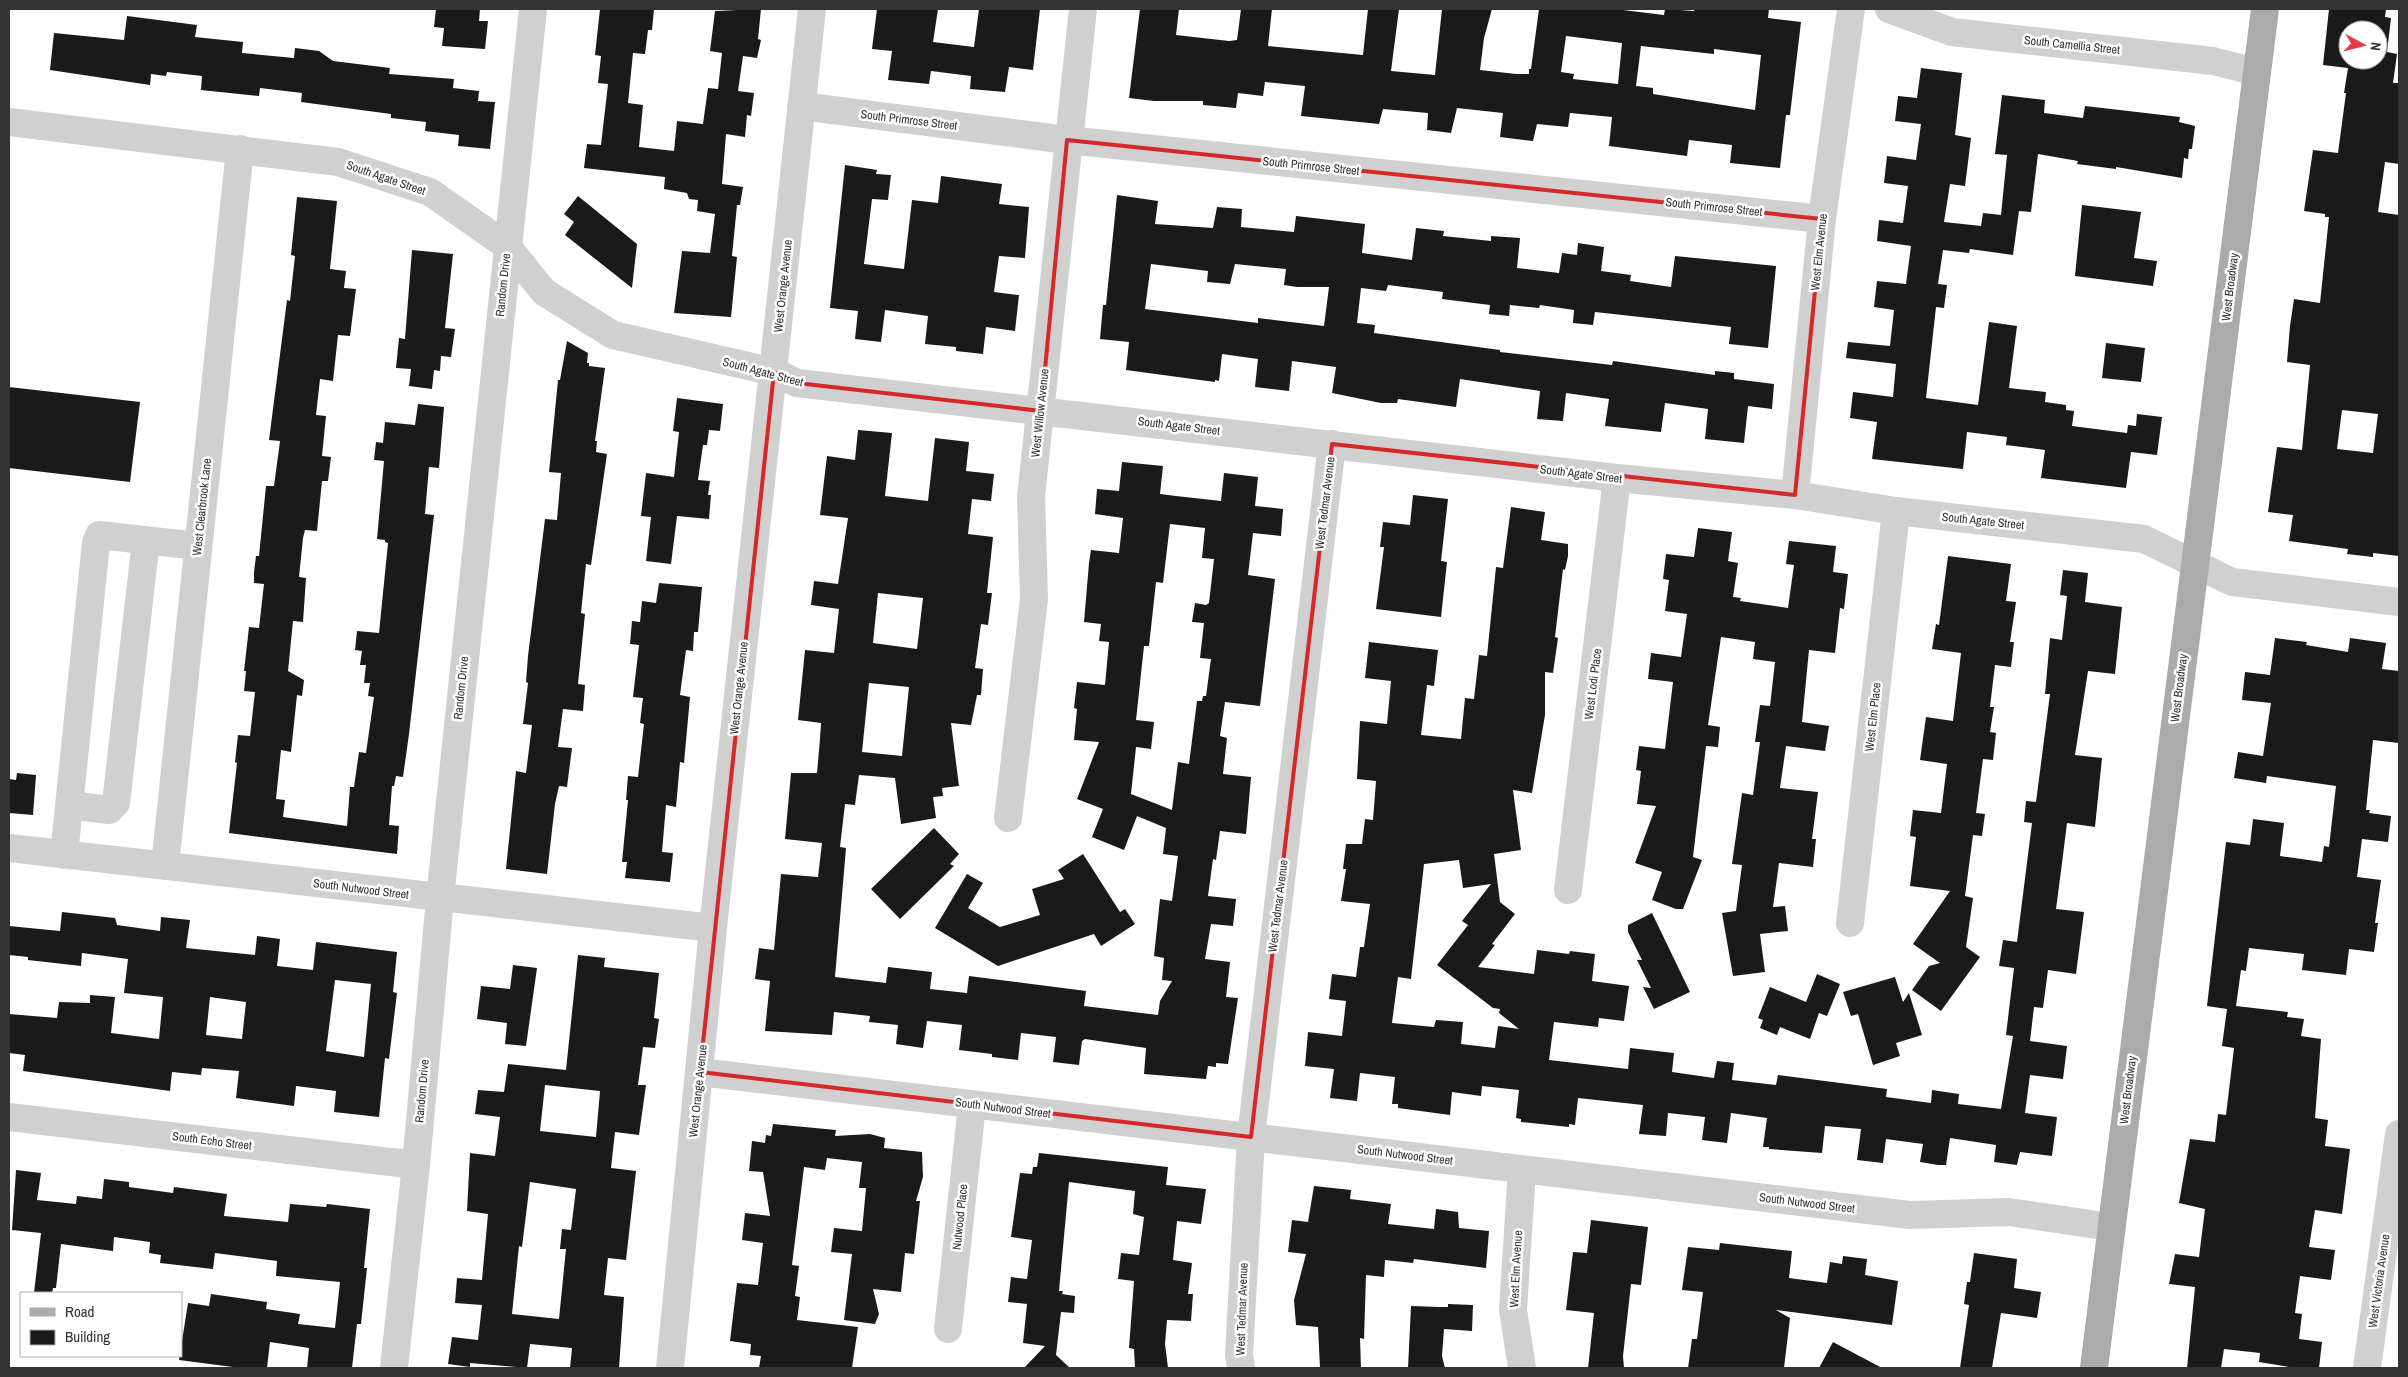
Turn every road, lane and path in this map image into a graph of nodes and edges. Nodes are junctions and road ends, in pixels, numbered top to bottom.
1 (533, 9) edge
2 (812, 9) edge
3 (1083, 9) edge
4 (1851, 9) edge
5 (1889, 9) edge
6 (2265, 9) edge
7 (2257, 72) junction
8 (801, 106) junction
9 (9, 122) edge
10 (1067, 140) junction
11 (240, 149) junction
12 (1822, 219) junction
13 (507, 246) junction
14 (774, 372) junction
15 (1041, 410) junction
16 (1332, 444) junction
17 (1617, 478) junction
18 (1795, 496) junction
19 (1896, 511) junction
20 (146, 540) junction
21 (198, 546) junction
22 (2195, 566) junction
23 (2399, 602) edge
24 (69, 805) junction
25 (1008, 818) dead end
26 (9, 848) edge
27 (64, 854) junction
28 (164, 866) junction
29 (1568, 890) dead end
30 (440, 898) junction
31 (1850, 923) dead end
32 (713, 928) junction
33 (700, 1072) junction
34 (972, 1105) junction
35 (9, 1117) edge
36 (1251, 1137) junction
37 (2399, 1141) edge
38 (416, 1165) junction
39 (1522, 1169) junction
40 (2111, 1227) junction
41 (948, 1328) dead end
42 (394, 1368) edge
43 (670, 1368) edge
44 (1241, 1368) edge
45 (1522, 1368) edge
46 (2094, 1368) edge
47 (2368, 1368) edge

1 - 13 street, Random Drive
2 - 8 street, West Orange Avenue
3 - 10 street, West Willow Avenue
4 - 12 street, West Elm Avenue
5 - 7 street, South Camellia Street
6 - 7 main road, West Broadway
7 - 22 main road, West Broadway
8 - 10 street, South Primrose Street
8 - 14 street, West Orange Avenue
9 - 11 street, South Agate Street
10 - 12 street, South Primrose Street
10 - 15 street, West Willow Avenue
11 - 13 street, South Agate Street
11 - 21 street, West Clearbrook Lane
12 - 18 street, West Elm Avenue
13 - 14 street, South Agate Street
13 - 30 street, Random Drive
14 - 15 street, South Agate Street
14 - 32 street, West Orange Avenue
15 - 16 street, South Agate Street
15 - 25 street, West Willow Avenue
16 - 17 street, South Agate Street
16 - 36 street, West Tedmar Avenue
17 - 18 street, South Agate Street
17 - 29 street, West Lodi Place
18 - 19 street, South Agate Street
19 - 22 street, South Agate Street
19 - 31 street, West Elm Place
20 - 21 street
20 - 24 street
20 - 24 street
21 - 28 street, West Clearbrook Lane
22 - 23 street, South Agate Street
22 - 40 main road, West Broadway
24 - 27 street
26 - 27 street, South Nutwood Street
27 - 28 street, South Nutwood Street
28 - 30 street, South Nutwood Street
30 - 32 street, South Nutwood Street
30 - 38 street, Random Drive
32 - 33 street, West Orange Avenue
33 - 34 street, South Nutwood Street
33 - 43 street, West Orange Avenue
34 - 36 street, South Nutwood Street
34 - 41 street, Nutwood Place
35 - 38 street, South Echo Street
36 - 39 street, South Nutwood Street
36 - 44 street, West Tedmar Avenue
37 - 47 street, West Victoria Avenue
38 - 42 street, Random Drive
39 - 40 street, South Nutwood Street
39 - 45 street, West Elm Avenue
40 - 46 main road, West Broadway

